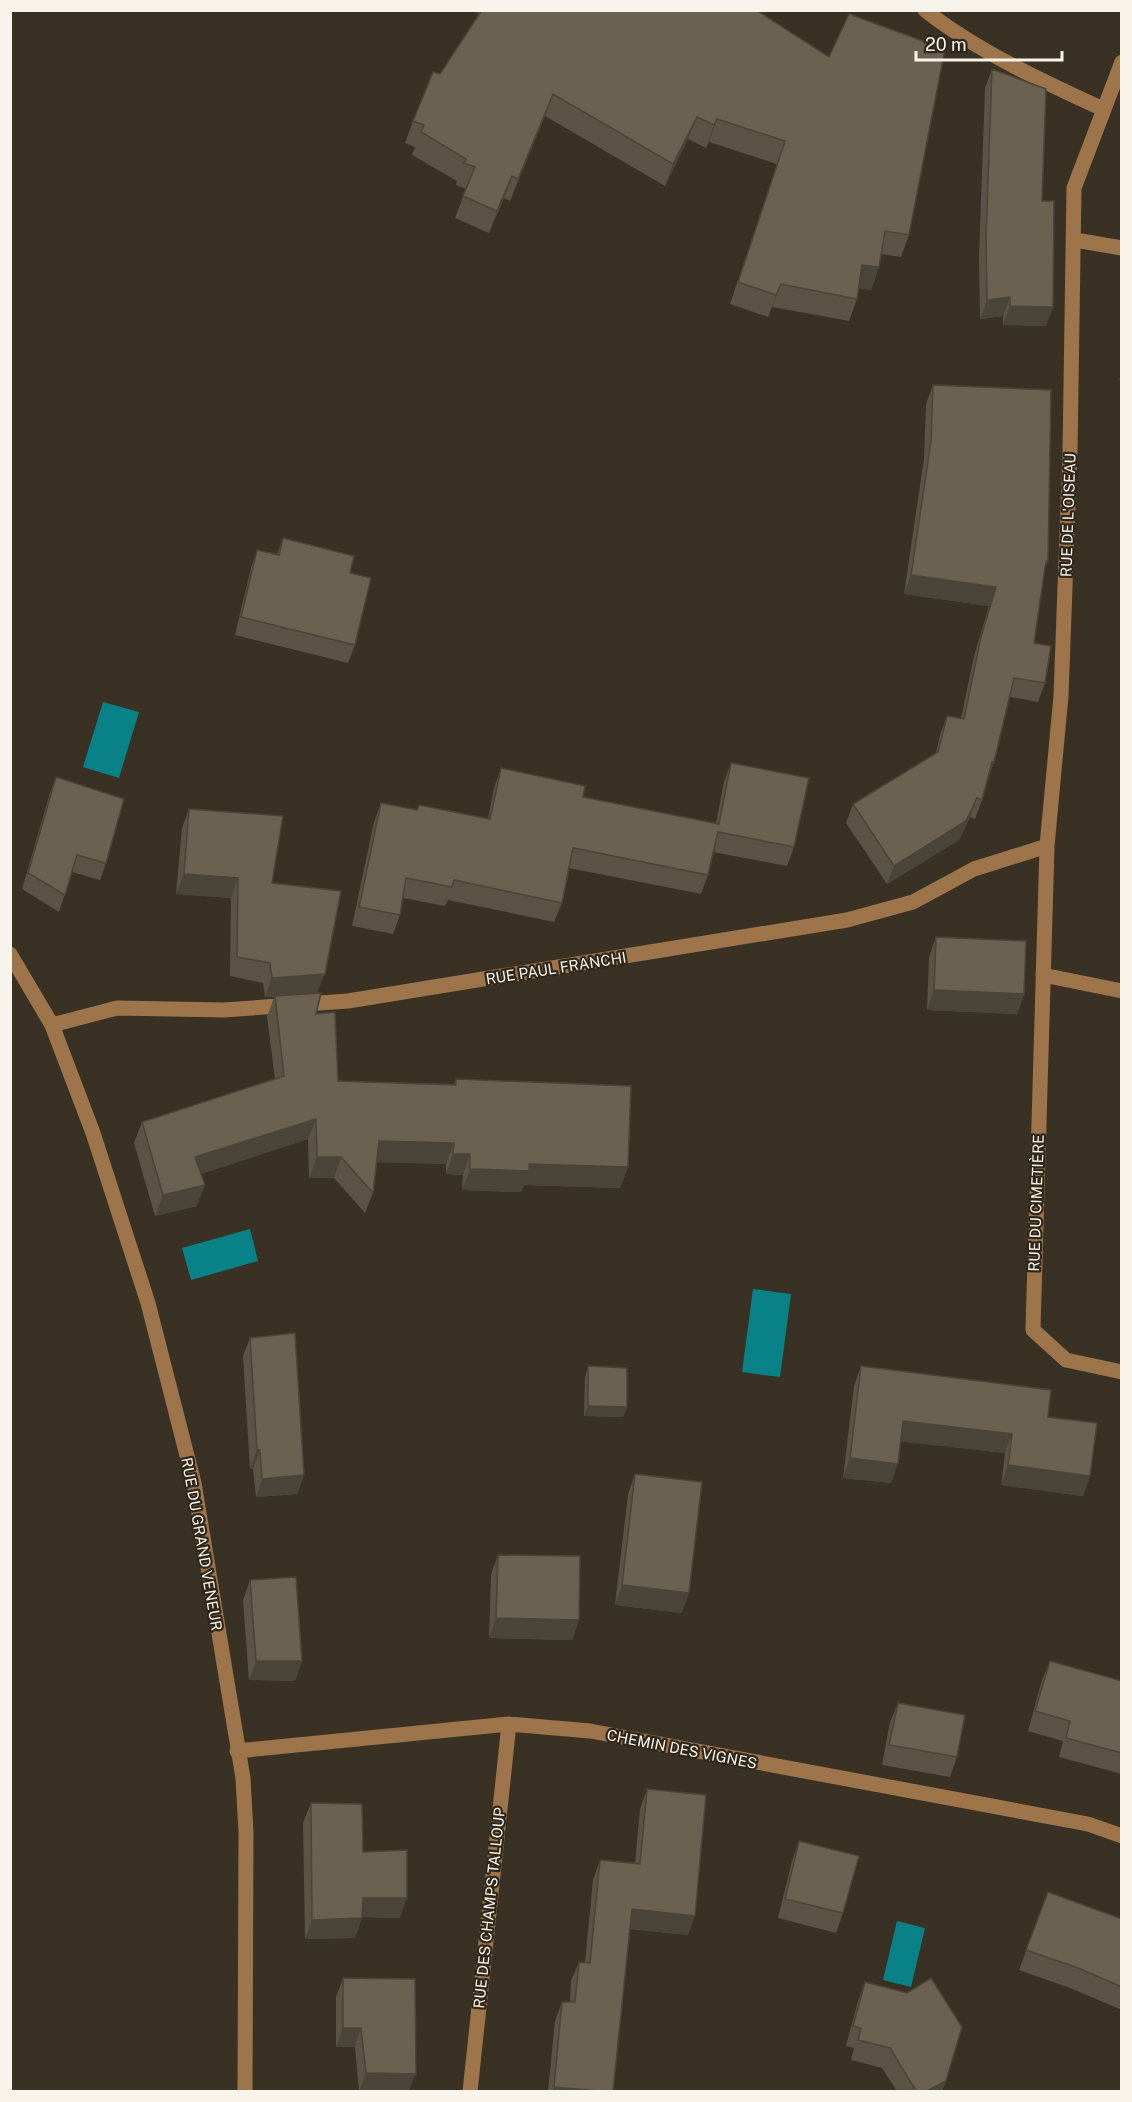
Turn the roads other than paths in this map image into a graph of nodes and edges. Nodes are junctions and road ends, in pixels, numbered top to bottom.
1 (925, 10) edge
2 (1122, 62) edge
3 (1103, 109) junction
4 (1075, 240) junction
5 (1122, 248) edge
6 (1047, 846) junction
7 (10, 954) edge
8 (1043, 975) junction
9 (1122, 991) edge
10 (52, 1024) junction
11 (1122, 1372) edge
12 (509, 1724) junction
13 (237, 1751) junction
14 (1122, 1836) edge
15 (245, 2091) edge
16 (470, 2091) edge

1 - 3 street
2 - 3 street, RUE DE L'OISEAU
3 - 4 street, RUE DE L'OISEAU
4 - 5 street
4 - 6 street, RUE DE L'OISEAU
6 - 8 street, RUE DE L'OISEAU
6 - 10 street, RUE PAUL FRANCHI
7 - 10 street, RUE DU GRAND VENEUR
8 - 9 street
8 - 11 street, RUE DU CIMETIÈRE
10 - 13 street, RUE DU GRAND VENEUR
12 - 13 street, CHEMIN DES VIGNES
12 - 14 street, CHEMIN DES VIGNES
12 - 16 street, RUE DES CHAMPS TALLOUP
13 - 15 street, RUE DU GRAND VENEUR

